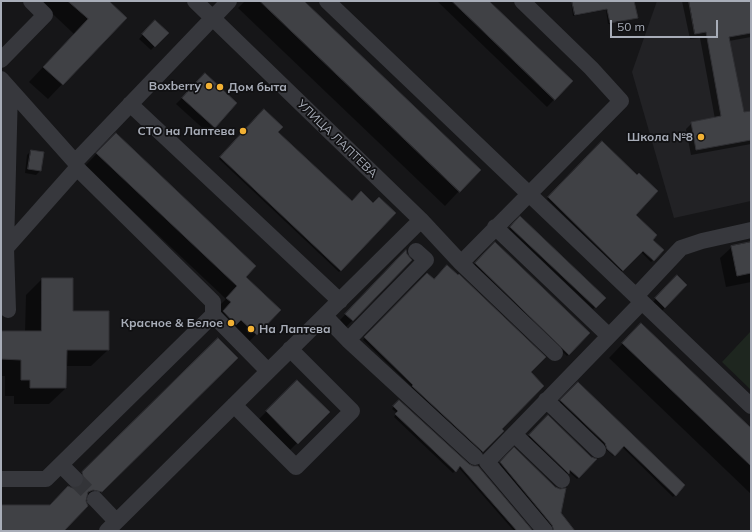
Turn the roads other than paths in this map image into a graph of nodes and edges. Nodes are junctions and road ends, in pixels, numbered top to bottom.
1 (31, 1) edge
2 (195, 1) edge
3 (229, 1) edge
4 (327, 1) edge
5 (522, 1) edge
6 (212, 18) junction
7 (1, 60) edge
8 (6, 84) edge
9 (130, 104) junction
10 (76, 165) junction
11 (528, 193) junction
12 (421, 220) junction
13 (495, 227) junction
14 (751, 230) edge
15 (6, 248) junction
16 (416, 251) dead end
17 (461, 263) junction
18 (639, 299) junction
19 (340, 301) junction
20 (8, 310) dead end
21 (213, 315) junction
22 (325, 316) junction
23 (609, 336) junction
24 (348, 340) junction
25 (290, 349) junction
26 (555, 353) dead end
27 (268, 371) junction
28 (546, 400) junction
29 (234, 405) junction
30 (751, 406) edge
31 (514, 434) junction
32 (598, 450) dead end
33 (475, 457) dead end
34 (61, 465) junction
35 (1, 479) edge
36 (75, 479) tunnel mouth
37 (562, 480) dead end
38 (95, 499) tunnel mouth
39 (112, 526) edge
40 (545, 531) edge

1 - 7 street
2 - 6 street, УЛИЦА ЛАПТЕВА
3 - 6 street
4 - 11 street
5 - 11 street
6 - 9 street
6 - 12 street, УЛИЦА ЛАПТЕВА
8 - 10 street
8 - 15 street
9 - 10 street
9 - 19 street
10 - 15 street
10 - 21 street
11 - 13 street
11 - 18 street
12 - 17 street, УЛИЦА ЛАПТЕВА
12 - 19 street
13 - 17 street
13 - 23 street
14 - 18 street
15 - 20 street
16 - 24 street
17 - 26 street, УЛИЦА ЛАПТЕВА
18 - 23 street
18 - 30 street
19 - 22 street
21 - 27 street
21 - 34 street
22 - 24 street
22 - 25 street
23 - 28 street
24 - 33 street
25 - 27 street
25 - 29 street
27 - 29 street
28 - 31 street
28 - 32 street
29 - 39 street
31 - 37 street
31 - 40 street
34 - 35 street
34 - 36 street
38 - 39 street

